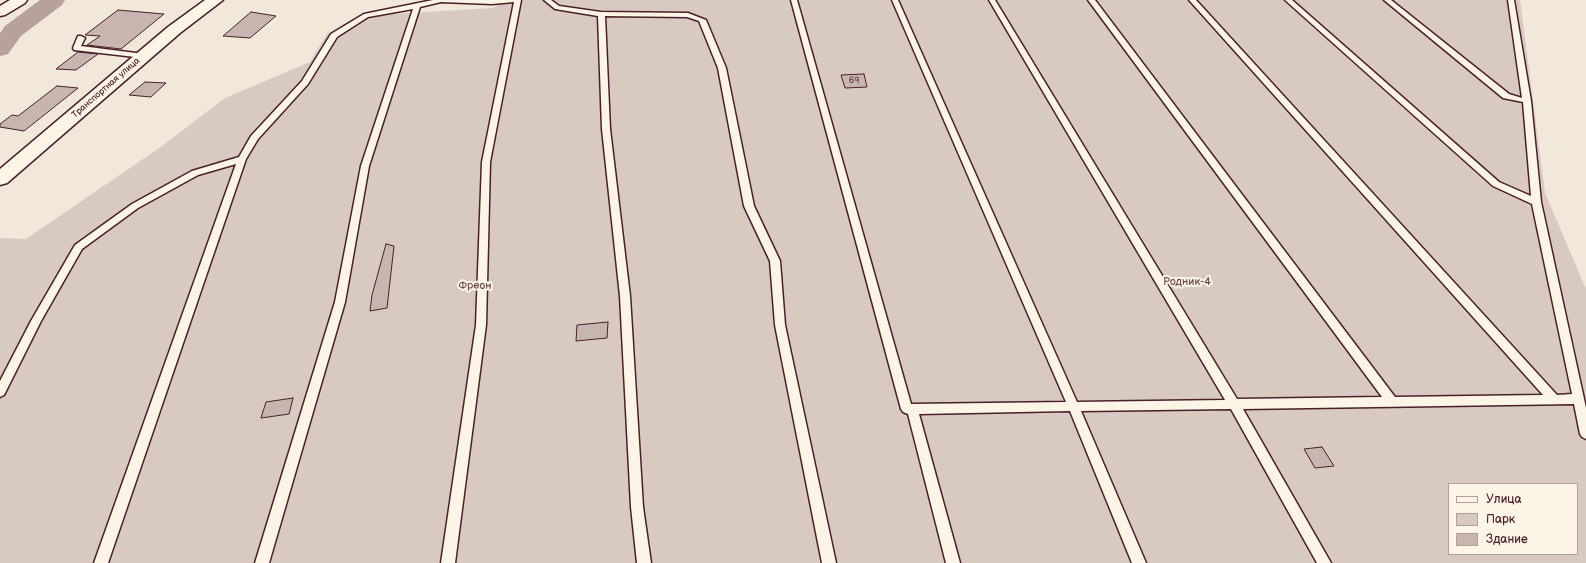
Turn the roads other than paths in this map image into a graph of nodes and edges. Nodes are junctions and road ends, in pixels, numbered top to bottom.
1 (20, 0) edge
2 (215, 0) edge
3 (517, 0) edge
4 (547, 0) edge
5 (794, 0) edge
6 (895, 0) edge
7 (992, 0) edge
8 (1091, 0) edge
9 (1192, 0) edge
10 (1288, 0) edge
11 (1387, 0) edge
12 (1511, 0) edge
13 (417, 6) junction
14 (0, 12) edge
15 (601, 14) junction
16 (81, 38) dead end
17 (144, 56) junction
18 (1527, 101) junction
19 (242, 160) junction
20 (0, 180) edge
21 (1536, 202) junction
22 (0, 392) edge
23 (1554, 399) junction
24 (1578, 399) junction
25 (1392, 402) junction
26 (1234, 404) junction
27 (1074, 407) junction
28 (912, 409) junction
29 (1586, 434) edge
30 (102, 563) edge
31 (262, 563) edge
32 (448, 563) edge
33 (644, 563) edge
34 (828, 563) edge
35 (953, 563) edge
36 (1139, 563) edge
37 (1324, 563) edge

1 - 14 street
2 - 17 street, Транспортная улица
3 - 13 lane
3 - 32 lane
4 - 15 lane
5 - 28 lane
6 - 27 lane
7 - 26 lane
8 - 25 lane
9 - 23 lane
10 - 21 lane
11 - 18 lane
12 - 18 lane
13 - 19 lane
13 - 31 lane
15 - 33 lane
15 - 34 lane
16 - 17 lane
17 - 20 street, Транспортная улица
18 - 21 lane
19 - 22 lane
19 - 30 lane
21 - 24 lane
23 - 24 lane
23 - 25 lane
24 - 29 lane
25 - 26 lane
26 - 27 lane
26 - 37 lane
27 - 28 lane
27 - 36 lane
28 - 35 lane

